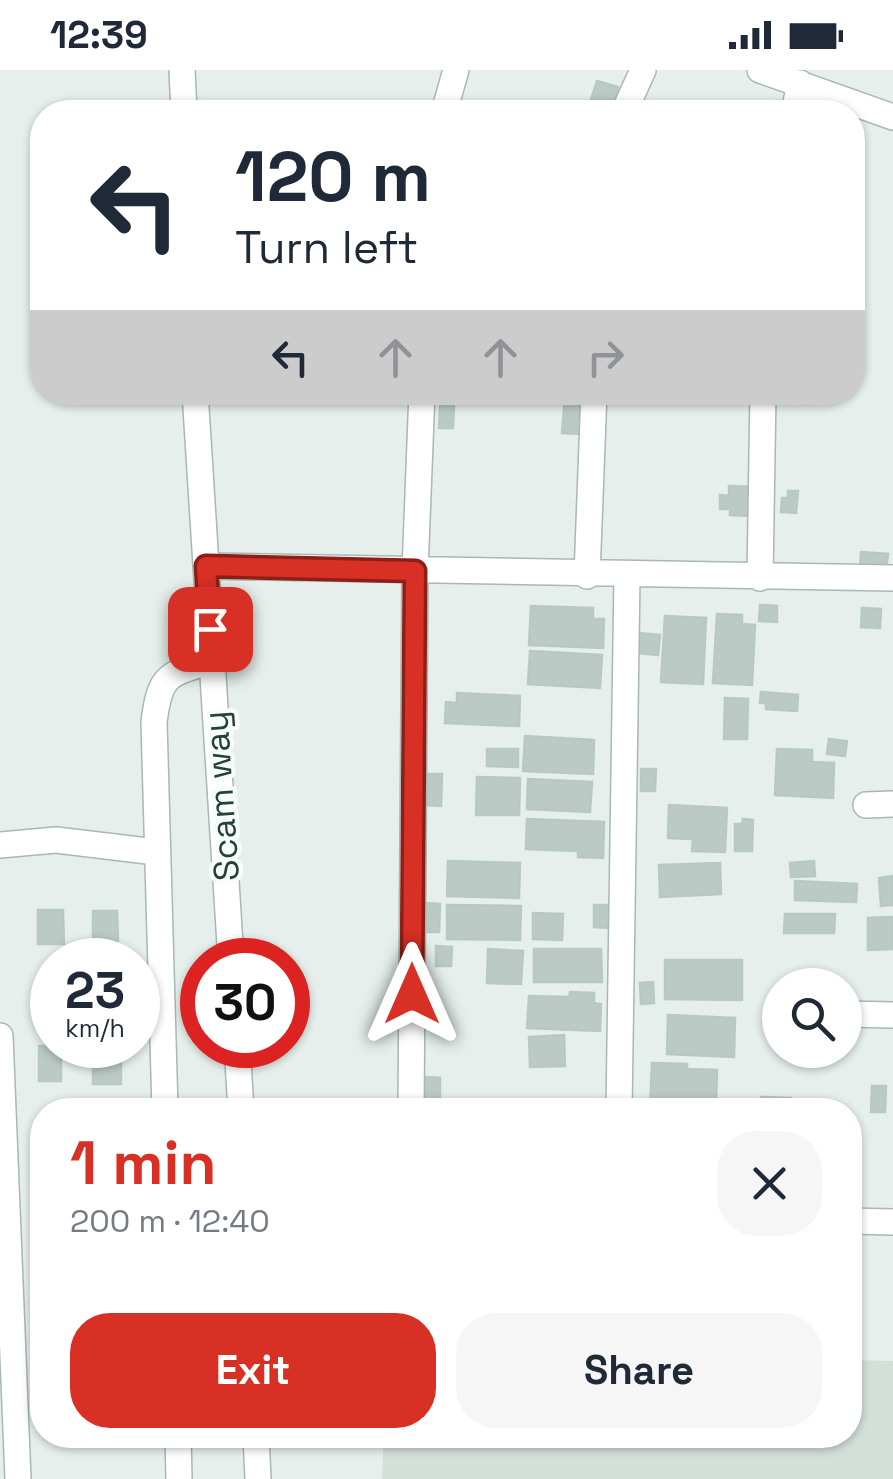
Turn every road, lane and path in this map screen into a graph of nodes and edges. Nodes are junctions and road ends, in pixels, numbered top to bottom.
1 (182, 70) edge
2 (456, 70) edge
3 (642, 70) edge
4 (760, 70) edge
5 (800, 83) junction
6 (183, 100) edge
7 (447, 100) edge
8 (629, 100) edge
9 (796, 100) edge
10 (846, 100) edge
11 (865, 107) edge
12 (893, 117) edge
13 (196, 405) edge
14 (421, 405) edge
15 (594, 405) edge
16 (764, 405) edge
17 (206, 566) junction
18 (415, 571) junction
19 (587, 576) junction
20 (627, 576) junction
21 (760, 578) junction
22 (893, 578) edge
23 (212, 660) junction
24 (893, 804) edge
25 (866, 805) dead end
26 (0, 845) edge
27 (156, 852) junction
28 (231, 938) edge
29 (862, 1014) edge
30 (893, 1015) edge
31 (0, 1036) edge
32 (238, 1068) edge
33 (166, 1098) edge
34 (240, 1098) edge
35 (411, 1098) edge
36 (619, 1098) edge
37 (862, 1221) edge
38 (893, 1222) edge
39 (179, 1448) edge
40 (257, 1448) edge
41 (18, 1479) edge
42 (180, 1479) edge
43 (258, 1479) edge

1 - 6 street
2 - 7 street
3 - 8 street
4 - 5 street
5 - 9 street
5 - 10 street
11 - 12 street
13 - 17 street, Scam way
14 - 18 street
15 - 19 street
16 - 21 street
17 - 18 street
17 - 23 street, Scam way
18 - 19 street
18 - 35 street
19 - 20 street
20 - 21 street
20 - 36 street
21 - 22 street
23 - 27 street
23 - 28 street, Scam way
24 - 25 street
26 - 27 street
27 - 33 street
29 - 30 street
31 - 41 street
32 - 34 street
37 - 38 street
39 - 42 street
40 - 43 street

